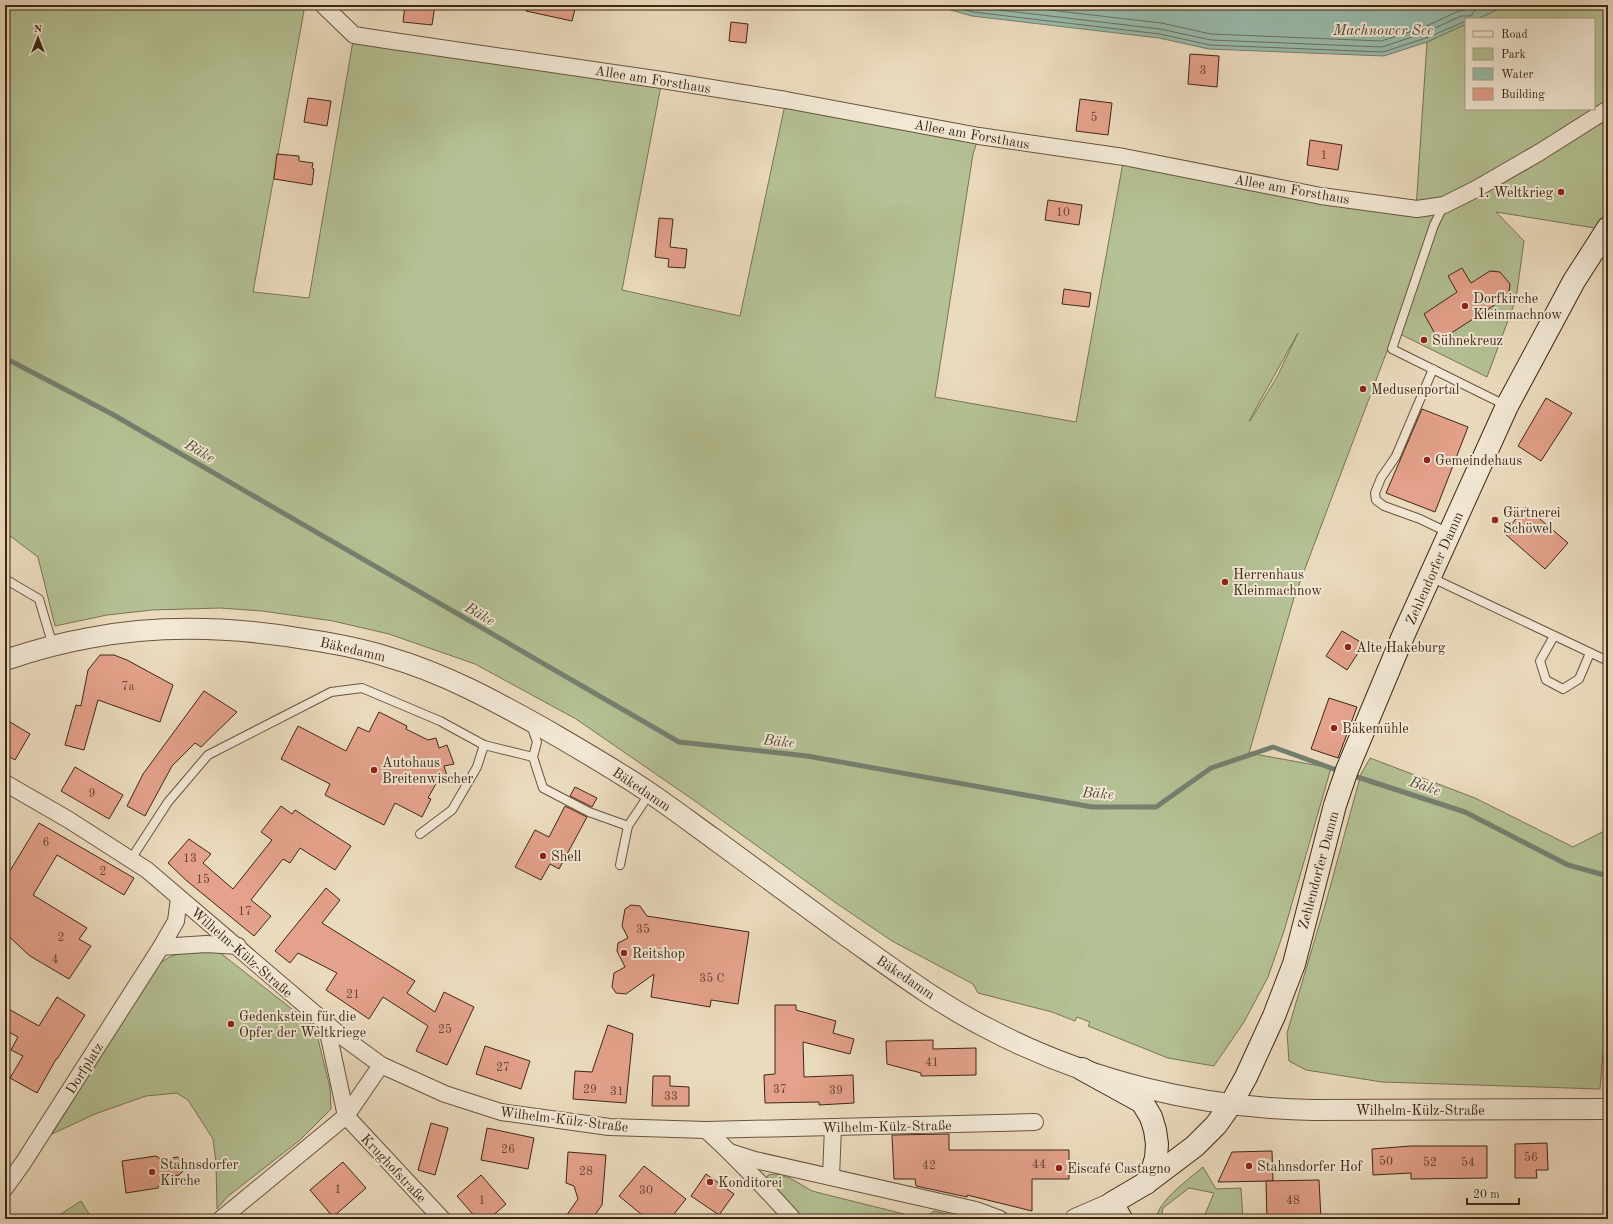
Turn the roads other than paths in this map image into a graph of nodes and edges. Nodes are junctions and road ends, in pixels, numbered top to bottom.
1 (324, 5) edge
2 (1608, 108) edge
3 (1444, 205) junction
4 (1608, 228) edge
5 (1601, 252) edge
6 (1433, 369) junction
7 (1507, 406) junction
8 (1449, 534) junction
9 (1430, 577) junction
10 (5, 579) edge
11 (1554, 636) junction
12 (53, 646) junction
13 (1590, 653) junction
14 (5, 660) edge
15 (1608, 661) edge
16 (530, 720) junction
17 (484, 745) junction
18 (533, 757) junction
19 (5, 783) edge
20 (650, 793) junction
21 (628, 826) junction
22 (420, 834) dead end
23 (131, 859) junction
24 (620, 865) dead end
25 (179, 898) junction
26 (238, 946) junction
27 (161, 947) junction
28 (326, 1023) junction
29 (381, 1065) junction
30 (1082, 1069) junction
31 (1231, 1104) junction
32 (1608, 1109) edge
33 (346, 1116) junction
34 (1035, 1122) dead end
35 (833, 1127) junction
36 (706, 1130) junction
37 (730, 1152) junction
38 (831, 1177) junction
39 (1146, 1183) junction
40 (5, 1188) edge
41 (1117, 1211) edge
42 (221, 1219) edge
43 (442, 1219) edge
44 (793, 1219) edge
45 (1000, 1219) edge
46 (1075, 1219) edge

1 - 3 street, Allee am Forsthaus
2 - 3 street, Allee am Forsthaus
3 - 6 lane
4 - 5 main road, Zehlendorfer Damm
5 - 7 main road, Zehlendorfer Damm
6 - 7 lane
6 - 8 lane
7 - 8 main road, Zehlendorfer Damm
8 - 9 main road, Zehlendorfer Damm
9 - 11 lane
9 - 31 main road, Zehlendorfer Damm
10 - 12 lane
11 - 13 lane
11 - 13 lane
12 - 14 street, Bäkedamm
12 - 16 street, Bäkedamm
13 - 15 lane
16 - 18 lane
16 - 20 street, Bäkedamm
17 - 18 lane
17 - 22 lane
17 - 23 lane
18 - 21 lane
19 - 23 street, Wilhelm-Külz-Straße
20 - 21 lane
20 - 30 street, Bäkedamm
21 - 24 lane
23 - 25 street, Wilhelm-Külz-Straße
25 - 26 street, Wilhelm-Külz-Straße
25 - 27 street, Dorfplatz
26 - 27 street
26 - 28 street, Wilhelm-Külz-Straße
27 - 40 street, Dorfplatz
28 - 29 street, Wilhelm-Külz-Straße
28 - 33 street
29 - 33 street
29 - 36 street, Wilhelm-Külz-Straße
30 - 31 street, Bäkedamm
30 - 39 main road
31 - 32 street, Wilhelm-Külz-Straße
31 - 39 main road, Zehlendorfer Damm
33 - 42 street
33 - 43 street, Krughofstraße
34 - 35 street, Wilhelm-Külz-Straße
35 - 36 street, Wilhelm-Külz-Straße
35 - 38 street
36 - 37 street
37 - 38 street
37 - 44 street
38 - 45 street
39 - 41 main road, Zehlendorfer Damm
41 - 46 street

